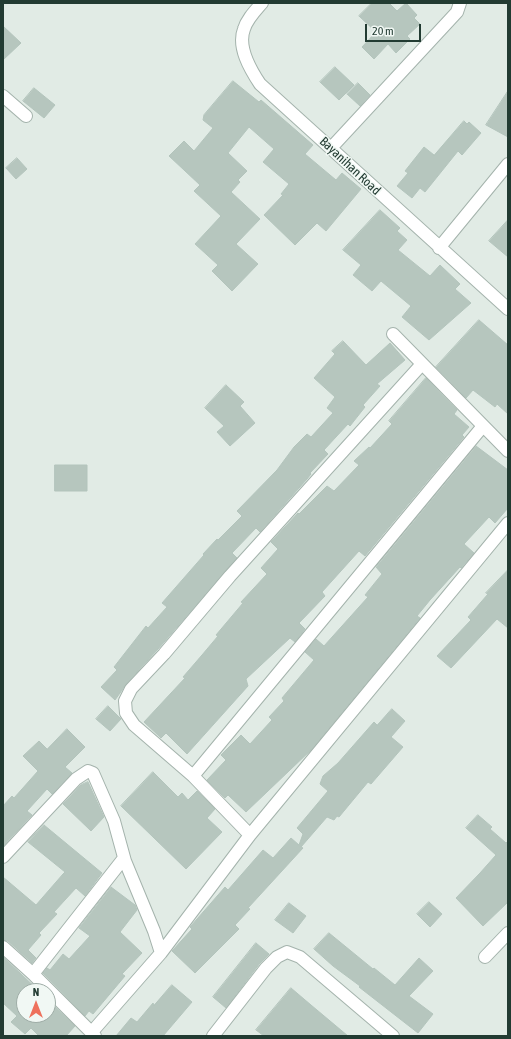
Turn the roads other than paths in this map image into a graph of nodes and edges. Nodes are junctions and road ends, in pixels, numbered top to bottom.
1 (262, 3) edge
2 (460, 3) edge
3 (3, 96) edge
4 (26, 116) dead end
5 (331, 148) junction
6 (508, 164) edge
7 (439, 248) junction
8 (506, 302) edge
9 (393, 334) dead end
10 (422, 364) junction
11 (483, 426) junction
12 (508, 451) edge
13 (508, 523) edge
14 (193, 776) junction
15 (250, 835) junction
16 (3, 857) edge
17 (124, 858) junction
18 (508, 933) edge
19 (3, 947) edge
20 (161, 953) junction
21 (485, 957) dead end
22 (33, 974) junction
23 (93, 1034) edge
24 (216, 1035) edge
25 (393, 1036) edge

1 - 5 street, Bayanihan Road
2 - 5 street
3 - 4 street
5 - 7 street, Bayanihan Road
6 - 7 street
7 - 8 street, Bayanihan Road
9 - 10 street
10 - 11 street
10 - 14 street
11 - 12 street
11 - 14 street
13 - 15 street
14 - 15 street
15 - 20 street
16 - 17 street
17 - 20 street
17 - 22 street
18 - 21 street
19 - 22 street
20 - 23 street
22 - 23 street
24 - 25 street

